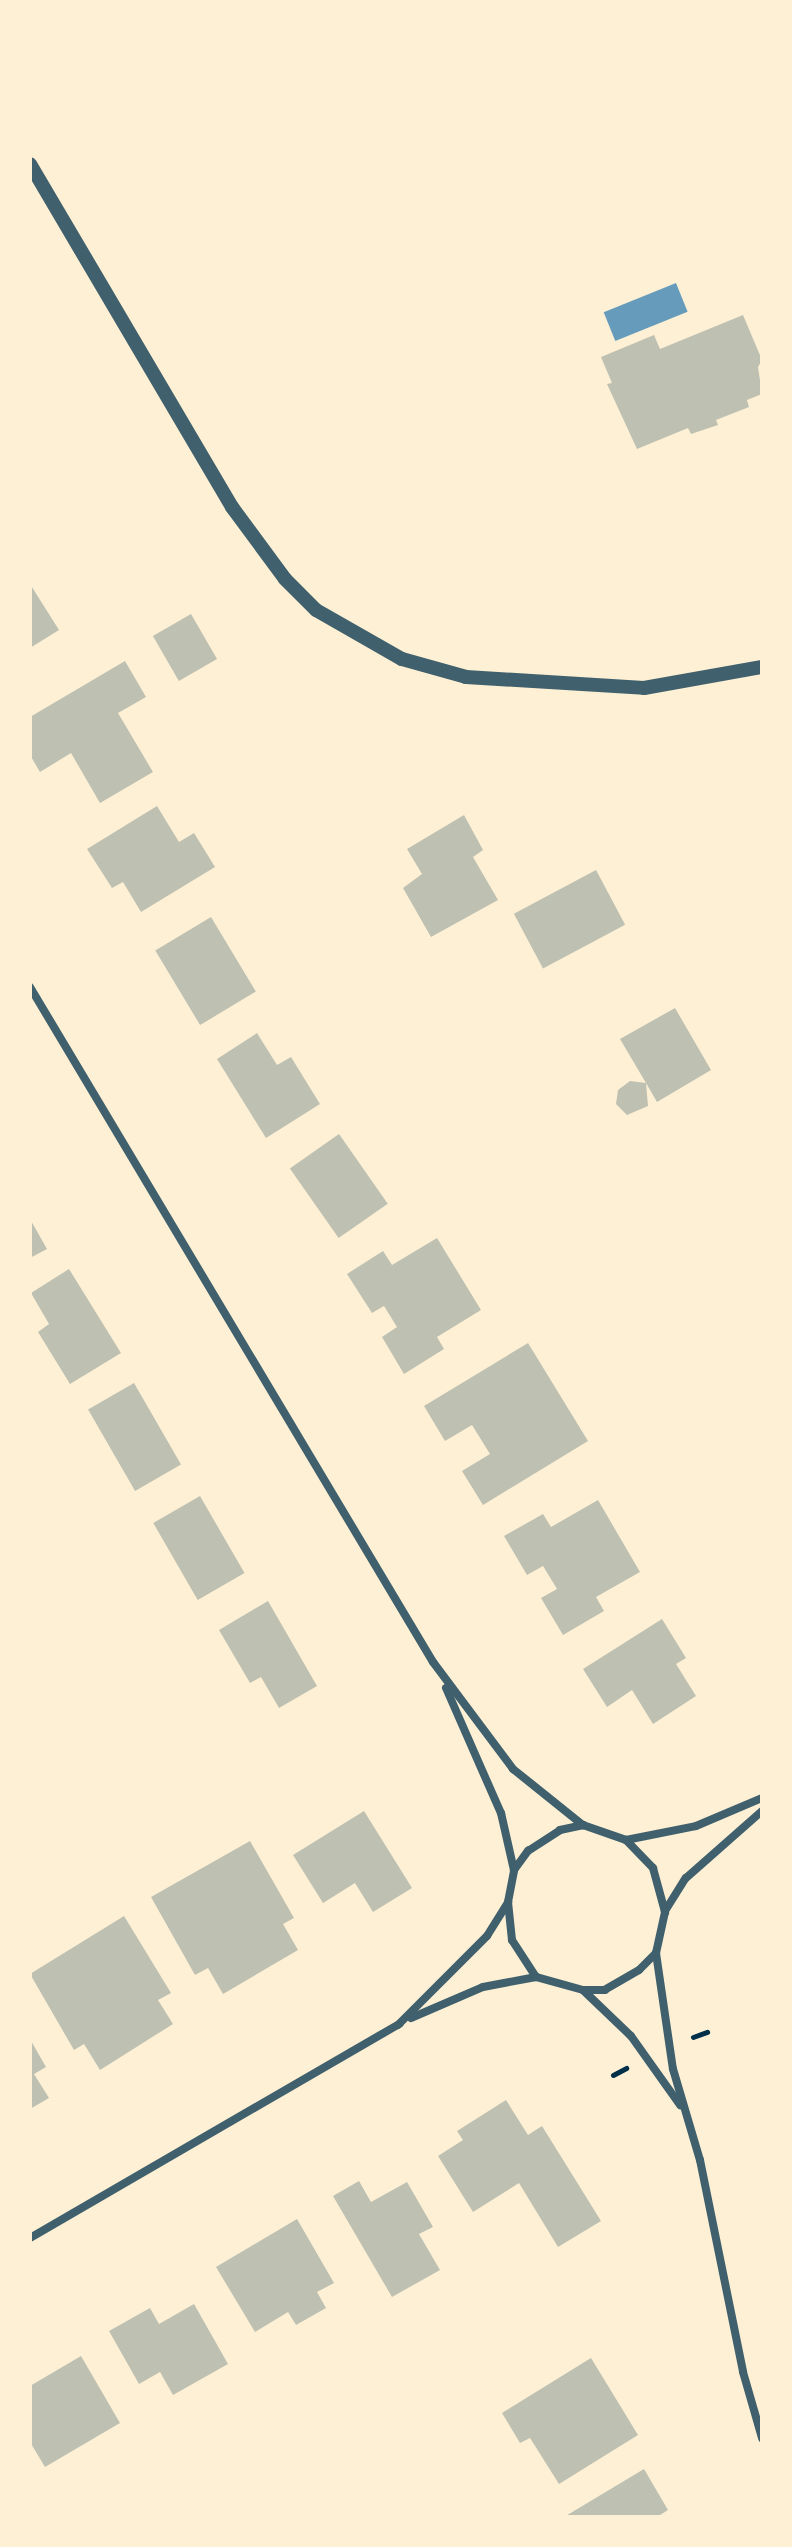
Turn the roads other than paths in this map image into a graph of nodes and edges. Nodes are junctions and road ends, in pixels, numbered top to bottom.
1 (30, 164) edge
2 (762, 667) edge
3 (30, 987) edge
4 (433, 1662) junction
5 (762, 1798) edge
6 (762, 1811) edge
7 (583, 1825) junction
8 (626, 1840) junction
9 (514, 1870) junction
10 (508, 1902) junction
11 (665, 1912) junction
12 (656, 1953) junction
13 (536, 1977) junction
14 (583, 1990) junction
15 (398, 2025) junction
16 (685, 2114) junction
17 (30, 2238) edge
18 (762, 2438) edge

1 - 2 street
3 - 4 street
4 - 7 street
4 - 9 street
5 - 8 street
6 - 11 street
7 - 8 street
7 - 9 street
8 - 11 street
9 - 10 street
10 - 13 street
10 - 15 street
11 - 12 street
12 - 14 street
12 - 16 street
13 - 14 street
13 - 15 street
14 - 16 street
15 - 17 street
16 - 18 street

